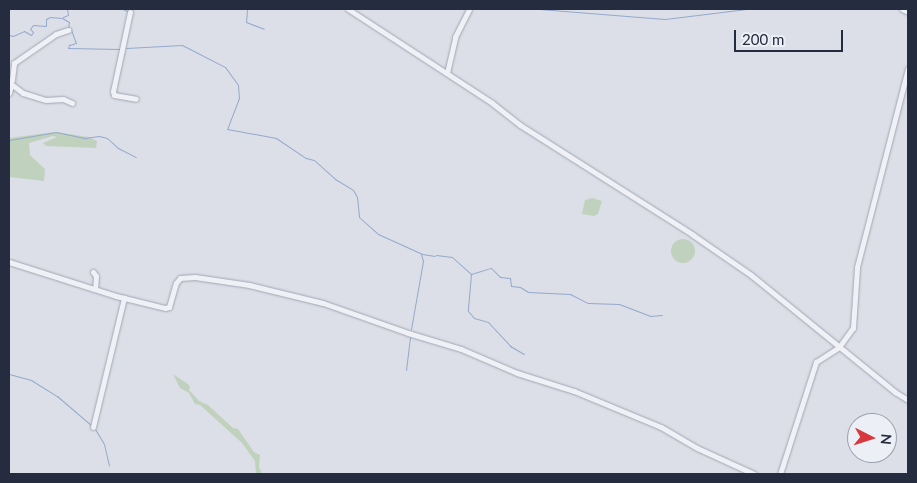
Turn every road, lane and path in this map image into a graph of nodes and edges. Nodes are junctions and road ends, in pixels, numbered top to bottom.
1 (348, 9) edge
2 (469, 9) edge
3 (902, 9) edge
4 (130, 12) dead end
5 (908, 12) edge
6 (68, 30) dead end
7 (908, 68) edge
8 (446, 73) junction
9 (10, 84) edge
10 (9, 93) edge
11 (136, 99) dead end
12 (72, 103) dead end
13 (9, 262) edge
14 (94, 272) dead end
15 (95, 289) junction
16 (124, 298) junction
17 (839, 347) junction
18 (908, 400) edge
19 (93, 427) dead end
20 (754, 474) edge
21 (780, 474) edge

1 - 8 street
2 - 8 street
3 - 5 street
4 - 11 street
6 - 9 street
7 - 17 street
8 - 17 street
9 - 10 street
9 - 12 street
13 - 15 street
14 - 15 street
15 - 16 street
16 - 19 street
16 - 20 street
17 - 18 street
17 - 21 street

